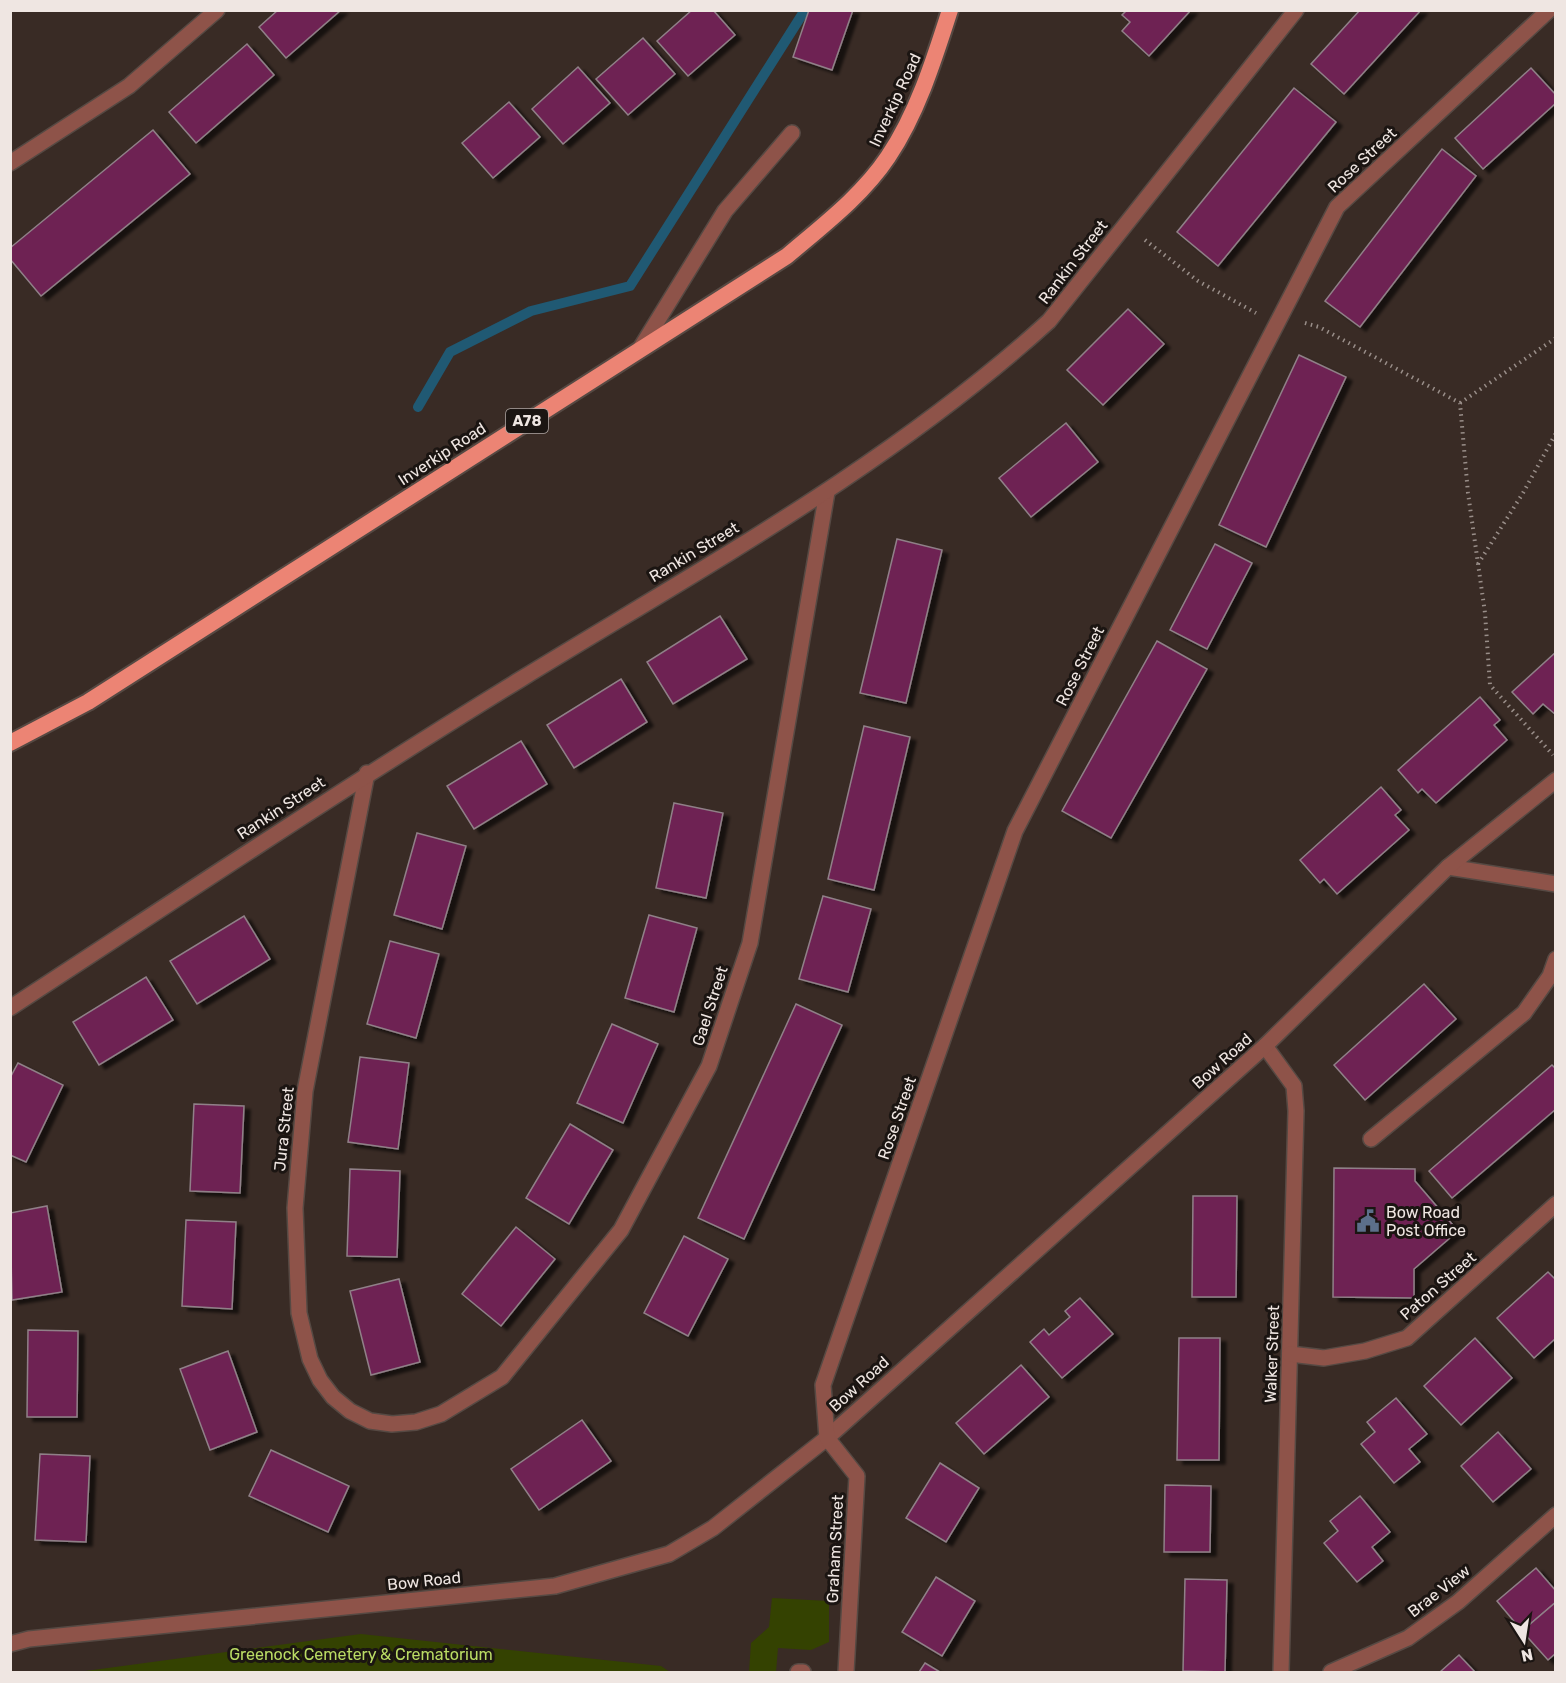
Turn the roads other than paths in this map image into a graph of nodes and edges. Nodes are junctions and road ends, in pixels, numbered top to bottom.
1 (217, 10) edge
2 (950, 10) edge
3 (1296, 10) edge
4 (1549, 10) edge
5 (792, 133) dead end
6 (10, 164) edge
7 (640, 349) junction
8 (827, 492) junction
9 (10, 743) edge
10 (368, 773) junction
11 (1556, 780) edge
12 (1448, 867) junction
13 (1556, 884) edge
14 (1556, 959) edge
15 (10, 1008) edge
16 (1265, 1046) junction
17 (1371, 1139) dead end
18 (1556, 1204) edge
19 (1290, 1354) junction
20 (416, 1422) joint
21 (826, 1438) junction
22 (1556, 1515) edge
23 (10, 1644) edge
24 (798, 1672) edge
25 (803, 1672) edge
26 (846, 1672) edge
27 (1281, 1672) edge
28 (1331, 1672) edge

1 - 6 street
2 - 7 highway, Inverkip Road / A78
3 - 8 street, Rankin Street
4 - 21 street, Rose Street
5 - 7 street
7 - 9 highway, Inverkip Road / A78
8 - 10 street, Rankin Street
8 - 20 street, Gael Street
10 - 15 street, Rankin Street
10 - 20 street, Jura Street
11 - 12 street, Bow Road
12 - 13 street
12 - 16 street, Bow Road
14 - 17 street
16 - 19 street, Walker Street
16 - 21 street, Bow Road
18 - 19 street, Paton Street
19 - 27 street, Walker Street
21 - 23 street, Bow Road
21 - 26 street, Graham Street
22 - 28 street, Brae View
24 - 25 street

